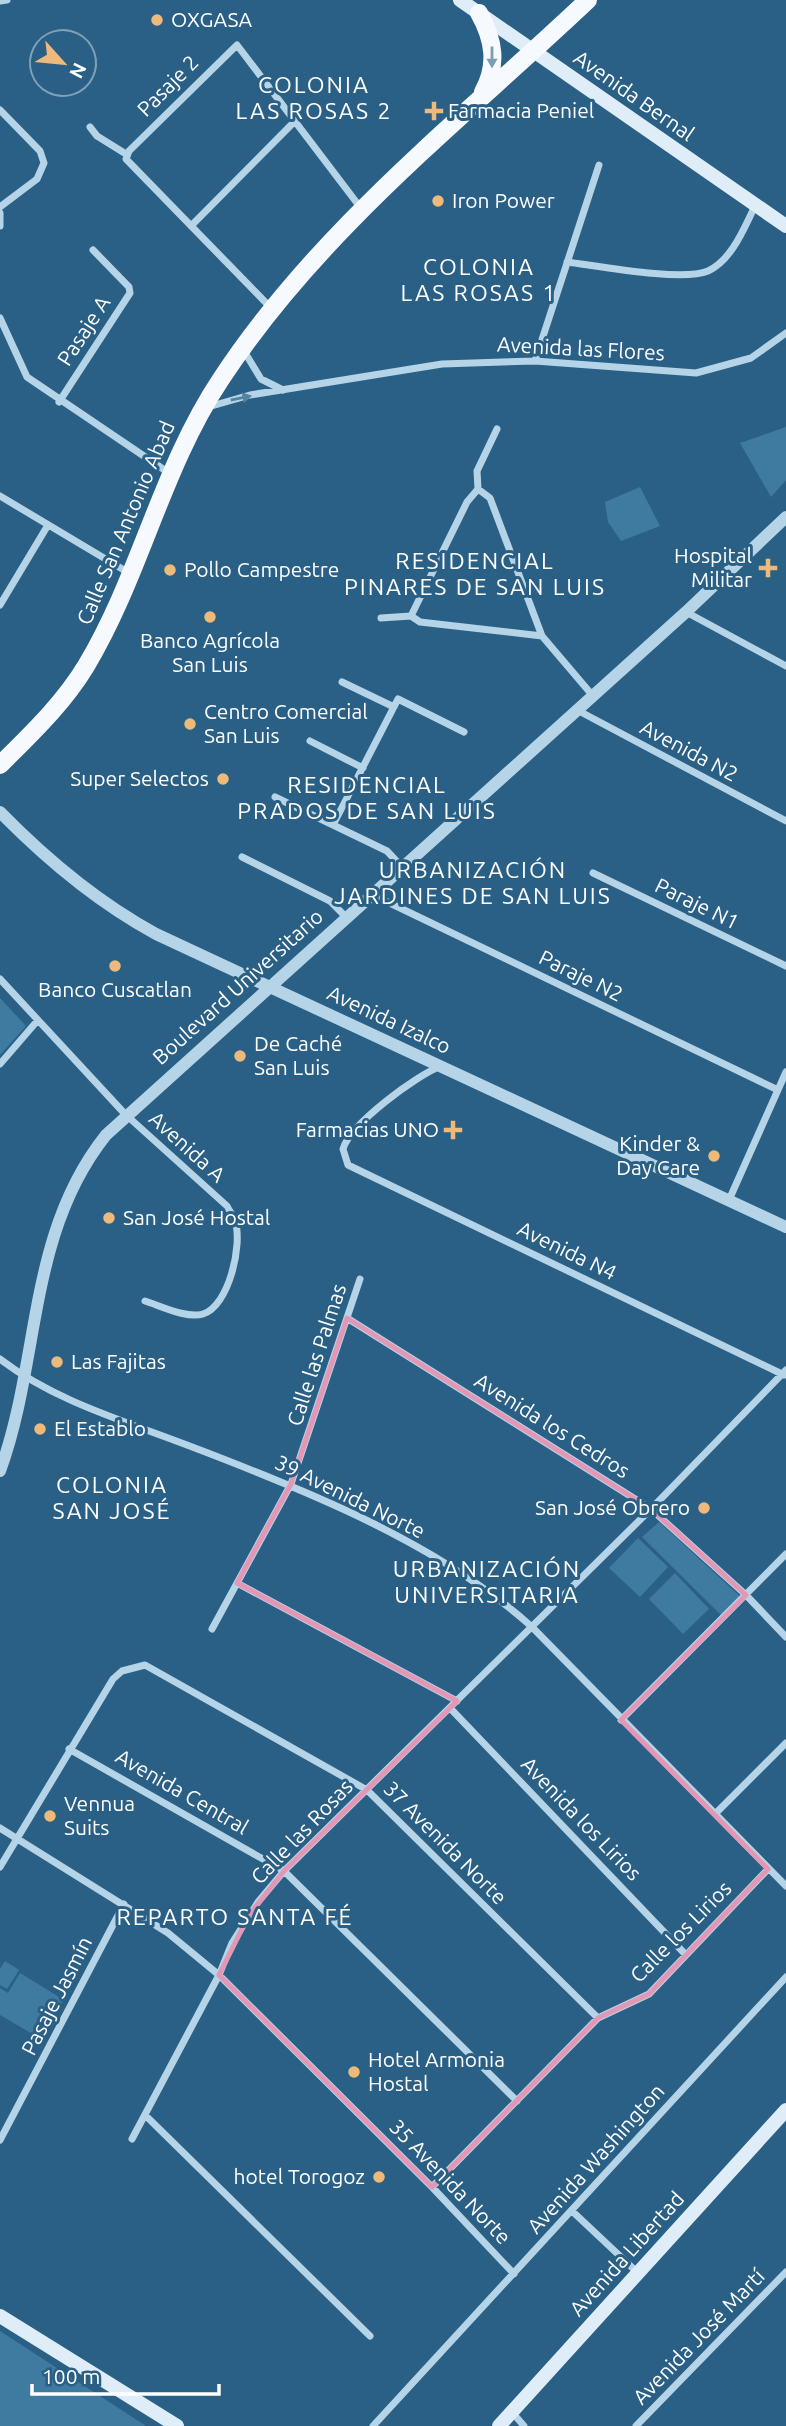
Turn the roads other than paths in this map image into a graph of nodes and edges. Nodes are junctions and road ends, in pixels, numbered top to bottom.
1 (8, 0) edge
2 (460, 0) edge
3 (588, 0) edge
4 (0, 2) edge
5 (480, 13) junction
6 (533, 51) junction
7 (479, 100) junction
8 (0, 110) edge
9 (296, 120) junction
10 (90, 127) dead end
11 (126, 156) junction
12 (599, 165) dead end
13 (755, 206) junction
14 (0, 207) edge
15 (360, 207) junction
16 (0, 213) edge
17 (0, 226) edge
18 (191, 226) junction
19 (786, 226) edge
20 (93, 250) dead end
21 (567, 262) junction
22 (271, 308) junction
23 (0, 318) edge
24 (2, 331) edge
25 (786, 333) edge
26 (243, 346) junction
27 (535, 361) junction
28 (283, 391) junction
29 (59, 401) junction
30 (201, 410) junction
31 (497, 429) dead end
32 (169, 473) junction
33 (478, 489) junction
34 (0, 496) edge
35 (786, 517) edge
36 (48, 525) junction
37 (130, 573) junction
38 (0, 606) edge
39 (686, 612) junction
40 (411, 616) junction
41 (382, 618) dead end
42 (542, 636) junction
43 (786, 666) edge
44 (342, 681) dead end
45 (593, 696) junction
46 (394, 707) junction
47 (577, 710) junction
48 (464, 732) dead end
49 (310, 741) dead end
50 (0, 765) edge
51 (363, 768) junction
52 (275, 797) dead end
53 (0, 812) edge
54 (786, 821) edge
55 (334, 823) junction
56 (242, 857) dead end
57 (401, 866) junction
58 (593, 873) dead end
59 (370, 894) junction
60 (345, 916) junction
61 (786, 966) edge
62 (0, 979) edge
63 (269, 986) junction
64 (38, 1020) junction
65 (0, 1064) edge
66 (442, 1066) junction
67 (786, 1072) edge
68 (778, 1090) junction
69 (125, 1114) junction
70 (730, 1200) junction
71 (786, 1227) edge
72 (360, 1279) dead end
73 (145, 1301) dead end
74 (347, 1318) junction
75 (0, 1359) edge
76 (784, 1373) edge
77 (22, 1376) junction
78 (0, 1471) edge
79 (291, 1484) junction
80 (651, 1508) junction
81 (786, 1554) edge
82 (237, 1583) junction
83 (746, 1595) junction
84 (532, 1627) junction
85 (212, 1629) dead end
86 (786, 1637) edge
87 (457, 1701) junction
88 (450, 1708) junction
89 (621, 1720) junction
90 (786, 1744) edge
91 (69, 1749) junction
92 (366, 1790) junction
93 (716, 1813) junction
94 (0, 1828) edge
95 (17, 1838) junction
96 (0, 1867) edge
97 (768, 1869) junction
98 (284, 1871) junction
99 (786, 1886) edge
100 (124, 1904) junction
101 (686, 1955) junction
102 (219, 1975) junction
103 (786, 1977) edge
104 (598, 2018) junction
105 (517, 2101) junction
106 (786, 2110) edge
107 (145, 2115) junction
108 (132, 2139) dead end
109 (0, 2140) edge
110 (432, 2187) junction
111 (572, 2211) junction
112 (786, 2272) edge
113 (638, 2273) junction
114 (514, 2274) junction
115 (0, 2316) edge
116 (370, 2336) dead end
117 (512, 2412) junction
118 (177, 2426) edge
119 (373, 2426) edge
120 (499, 2426) edge
121 (524, 2426) edge
122 (636, 2426) edge

1 - 4 street
2 - 5 main road, Avenida Bernal
3 - 6 main road, Calle San Antonio Abad
5 - 6 main road, Avenida Bernal
5 -> 7 main road
6 - 7 main road, Calle San Antonio Abad
6 - 13 main road, Avenida Bernal
7 - 15 main road, Calle San Antonio Abad
8 - 14 street
9 - 11 street, Pasaje 2
9 - 15 street
9 - 18 street
10 - 11 street
11 - 18 street
12 - 21 street
13 - 19 main road, Avenida Bernal
13 - 21 street
15 - 22 main road, Calle San Antonio Abad
16 - 17 street
18 - 22 street
20 - 29 street, Pasaje A
21 - 27 street
22 - 26 main road, Calle San Antonio Abad
23 - 24 street
24 - 29 street
25 - 27 street, Avenida las Flores
26 - 28 street
26 - 30 main road, Calle San Antonio Abad
27 - 28 street, Avenida las Flores
30 -> 28 street, Avenida las Flores
29 - 32 street
30 - 32 main road, Calle San Antonio Abad
31 - 33 street
32 - 37 main road, Calle San Antonio Abad
33 - 40 street
33 - 42 street
34 - 36 street
35 - 39 street, Boulevard Universitario
36 - 37 street
36 - 38 street
37 - 50 main road, Calle San Antonio Abad
39 - 43 street
39 - 45 street, Boulevard Universitario
40 - 41 street
40 - 42 street
42 - 45 street
44 - 46 street
45 - 47 street, Boulevard Universitario
46 - 48 street
46 - 51 street
47 - 54 street, Avenida N2
47 - 57 street, Boulevard Universitario
49 - 51 street
51 - 55 street
52 - 55 street
53 - 63 street, Avenida Izalco
55 - 57 street
56 - 60 street
57 - 59 street, Boulevard Universitario
58 - 61 street, Paraje N1
59 - 60 street, Boulevard Universitario
59 - 68 street, Paraje N2
60 - 63 street, Boulevard Universitario
62 - 64 street, Avenida A
63 - 66 street, Avenida Izalco
63 - 69 street, Boulevard Universitario
64 - 65 street
64 - 69 street, Avenida A
66 - 70 street, Avenida Izalco
66 - 76 street, Avenida N4
67 - 68 street
68 - 70 street
69 - 73 street, Avenida A
69 - 77 street, Boulevard Universitario
70 - 71 street, Avenida Izalco
72 - 74 street, Calle las Palmas
74 - 79 street, Calle las Palmas
74 - 80 street, Avenida los Cedros
75 - 77 street, 39 Avenida Norte
76 - 80 street, Calle las Rosas
77 - 78 street, Boulevard Universitario
77 - 79 street, 39 Avenida Norte
79 - 82 street, Calle las Palmas
79 - 84 street, 39 Avenida Norte
80 - 83 street, Avenida los Cedros
80 - 84 street, Calle las Rosas
81 - 83 street
82 - 85 street, Calle las Palmas
82 - 87 street
83 - 86 street, Avenida los Cedros
83 - 89 street
84 - 87 street, Calle las Rosas
84 - 89 street, 39 Avenida Norte
87 - 88 street, Calle las Rosas
88 - 92 street, Calle las Rosas
88 - 101 street, Avenida los Lirios
89 - 93 street, 39 Avenida Norte
90 - 93 street
91 - 92 street, 37 Avenida Norte
91 - 95 street
91 - 98 street, Avenida Central
92 - 98 street, Calle las Rosas
92 - 104 street, 37 Avenida Norte
93 - 97 street, 39 Avenida Norte
94 - 95 street, 35 Avenida Norte
95 - 96 street
95 - 100 street, 35 Avenida Norte
97 - 99 street, 39 Avenida Norte
97 - 101 street, Calle los Lirios
98 - 102 street, Calle las Rosas
98 - 105 street, Avenida Central
100 - 102 street, 35 Avenida Norte
100 - 109 street, Pasaje Jasmín
101 - 104 street, Calle los Lirios
102 - 107 street, Calle las Rosas
102 - 110 street, 35 Avenida Norte
103 - 111 street, Avenida Washington
104 - 105 street, Calle los Lirios
105 - 110 street, Calle los Lirios
106 - 113 main road, Avenida Libertad
107 - 108 street, Calle las Rosas
107 - 116 street
110 - 114 street, 35 Avenida Norte
111 - 113 street
111 - 114 street, Avenida Washington
112 - 122 street, Avenida José Martí
113 - 117 main road, Avenida Libertad
114 - 119 street, Avenida Washington
115 - 118 main road
117 - 120 main road, Avenida Libertad
117 - 121 street

